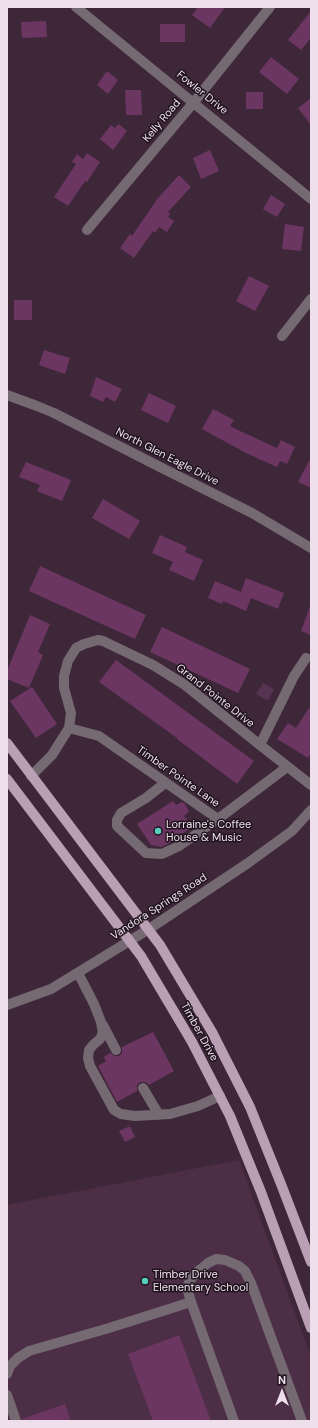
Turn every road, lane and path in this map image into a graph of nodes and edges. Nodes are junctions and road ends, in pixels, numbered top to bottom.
1 (76, 7) edge
2 (270, 7) edge
3 (194, 102) junction
4 (311, 199) edge
5 (87, 230) dead end
6 (311, 299) edge
7 (282, 336) dead end
8 (7, 395) edge
9 (311, 548) edge
10 (306, 658) dead end
11 (69, 728) junction
12 (7, 743) edge
13 (260, 745) junction
14 (288, 767) junction
15 (31, 776) junction
16 (7, 779) edge
17 (165, 783) junction
18 (311, 785) edge
19 (311, 810) edge
20 (218, 820) junction
21 (149, 929) junction
22 (130, 941) junction
23 (78, 972) junction
24 (7, 1005) edge
25 (101, 1022) junction
26 (116, 1050) dead end
27 (143, 1088) dead end
28 (220, 1096) junction
29 (159, 1115) junction
30 (311, 1262) edge
31 (190, 1302) junction
32 (311, 1328) edge
33 (7, 1374) edge
34 (7, 1395) edge
35 (16, 1421) edge
36 (234, 1421) edge
37 (302, 1421) edge

1 - 3 street, Fowler Drive
2 - 3 street, Kelly Road
3 - 4 street, Fowler Drive
3 - 5 street, Kelly Road
6 - 7 street
8 - 9 street, North Glen Eagle Drive
10 - 13 street
11 - 13 street, Grand Pointe Drive
11 - 15 street
11 - 17 street, Timber Pointe Lane
12 - 15 main road, Timber Drive
13 - 14 street, Grand Pointe Drive
14 - 18 street, Grand Pointe Drive
14 - 20 street, Timber Pointe Lane
15 - 21 main road, Timber Drive
16 - 22 main road, Timber Drive
17 - 20 street, Timber Pointe Lane
17 - 20 street
19 - 21 street, Vandora Springs Road
21 - 22 street, Vandora Springs Road
21 - 30 main road, Timber Drive
22 - 23 street, Vandora Springs Road
22 - 28 main road, Timber Drive
23 - 24 street, Vandora Springs Road
23 - 25 street
25 - 26 street
25 - 29 street
27 - 29 street
28 - 29 street
28 - 32 main road, Timber Drive
31 - 33 street
31 - 36 street
31 - 37 street
34 - 35 street

